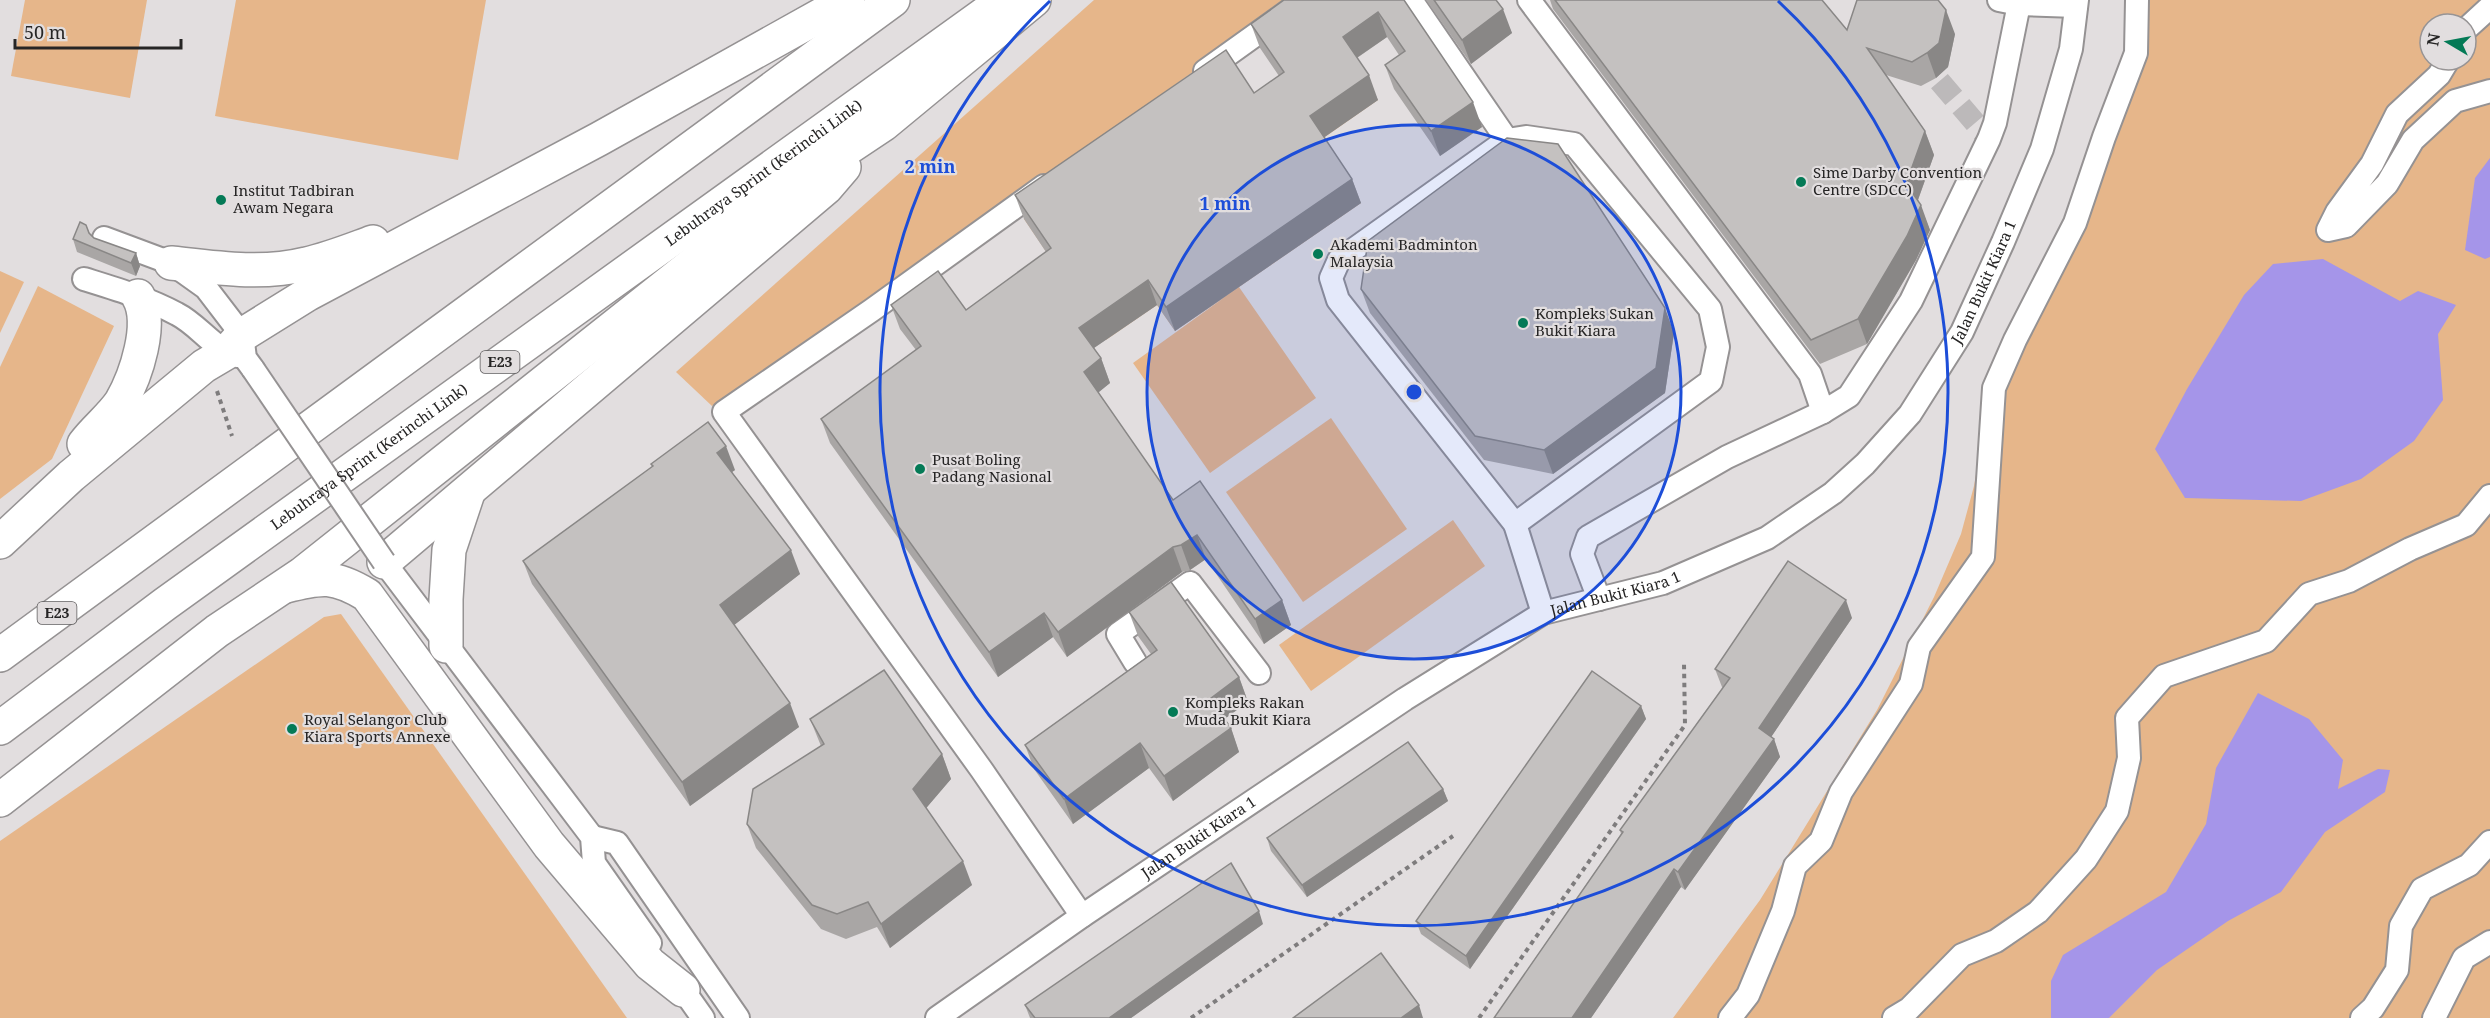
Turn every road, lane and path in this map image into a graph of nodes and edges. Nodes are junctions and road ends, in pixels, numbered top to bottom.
1 (848, 0) edge
2 (893, 0) edge
3 (1003, 0) edge
4 (1034, 0) edge
5 (1304, 0) edge
6 (1411, 0) edge
7 (1529, 0) edge
8 (2137, 0) edge
9 (2009, 2) edge
10 (2076, 3) edge
11 (2490, 7) edge
12 (2478, 18) edge
13 (2441, 72) edge
14 (1187, 83) edge
15 (2490, 91) edge
16 (884, 124) junction
17 (1507, 140) junction
18 (1061, 173) edge
19 (416, 237) junction
20 (104, 238) dead end
21 (171, 263) junction
22 (84, 279) dead end
23 (138, 296) junction
24 (242, 354) junction
25 (216, 388) dead end
26 (1823, 412) junction
27 (232, 436) dead end
28 (71, 476) junction
29 (468, 493) junction
30 (2490, 496) edge
31 (1515, 524) junction
32 (0, 542) edge
33 (384, 562) junction
34 (281, 588) junction
35 (1599, 599) junction
36 (1543, 613) junction
37 (446, 646) junction
38 (0, 656) edge
39 (1135, 663) edge
40 (1684, 663) dead end
41 (1259, 673) dead end
42 (0, 728) edge
43 (0, 800) edge
44 (1453, 836) dead end
45 (592, 837) junction
46 (2490, 842) edge
47 (1082, 916) junction
48 (2490, 942) edge
49 (683, 990) junction
50 (703, 1018) edge
51 (738, 1018) edge
52 (937, 1018) edge
53 (1191, 1018) edge
54 (1479, 1018) edge
55 (1730, 1018) edge
56 (1894, 1018) edge
57 (2362, 1018) edge
58 (2434, 1018) edge

1 - 19 highway
2 - 38 highway, E23
3 - 42 highway, Lebuhraya Sprint (Kerinchi Link) / E23
4 - 16 highway
5 - 14 street
6 - 17 street
7 - 26 street
8 - 55 street
9 - 10 street
9 - 26 street
10 - 35 street, Jalan Bukit Kiara 1
11 - 12 street
13 - 15 street
16 - 29 highway
16 - 34 highway
17 - 31 street
17 - 31 street
18 - 47 street
19 - 21 highway
19 - 24 highway
20 - 21 street
21 - 24 street
22 - 23 street
23 - 24 street
23 - 28 highway
24 - 28 highway
24 - 33 street, bridge
25 - 27 path
26 - 35 street
28 - 32 highway
29 - 33 highway
29 - 37 highway
30 - 56 street
31 - 36 street
33 - 37 street
34 - 43 highway
34 - 49 highway
35 - 36 street, Jalan Bukit Kiara 1
36 - 47 street, Jalan Bukit Kiara 1
37 - 45 street
39 - 41 street
40 - 54 path
44 - 53 path
45 - 49 street
45 - 51 street
46 - 57 street
47 - 52 street, Jalan Bukit Kiara 1
48 - 58 street
49 - 50 street

